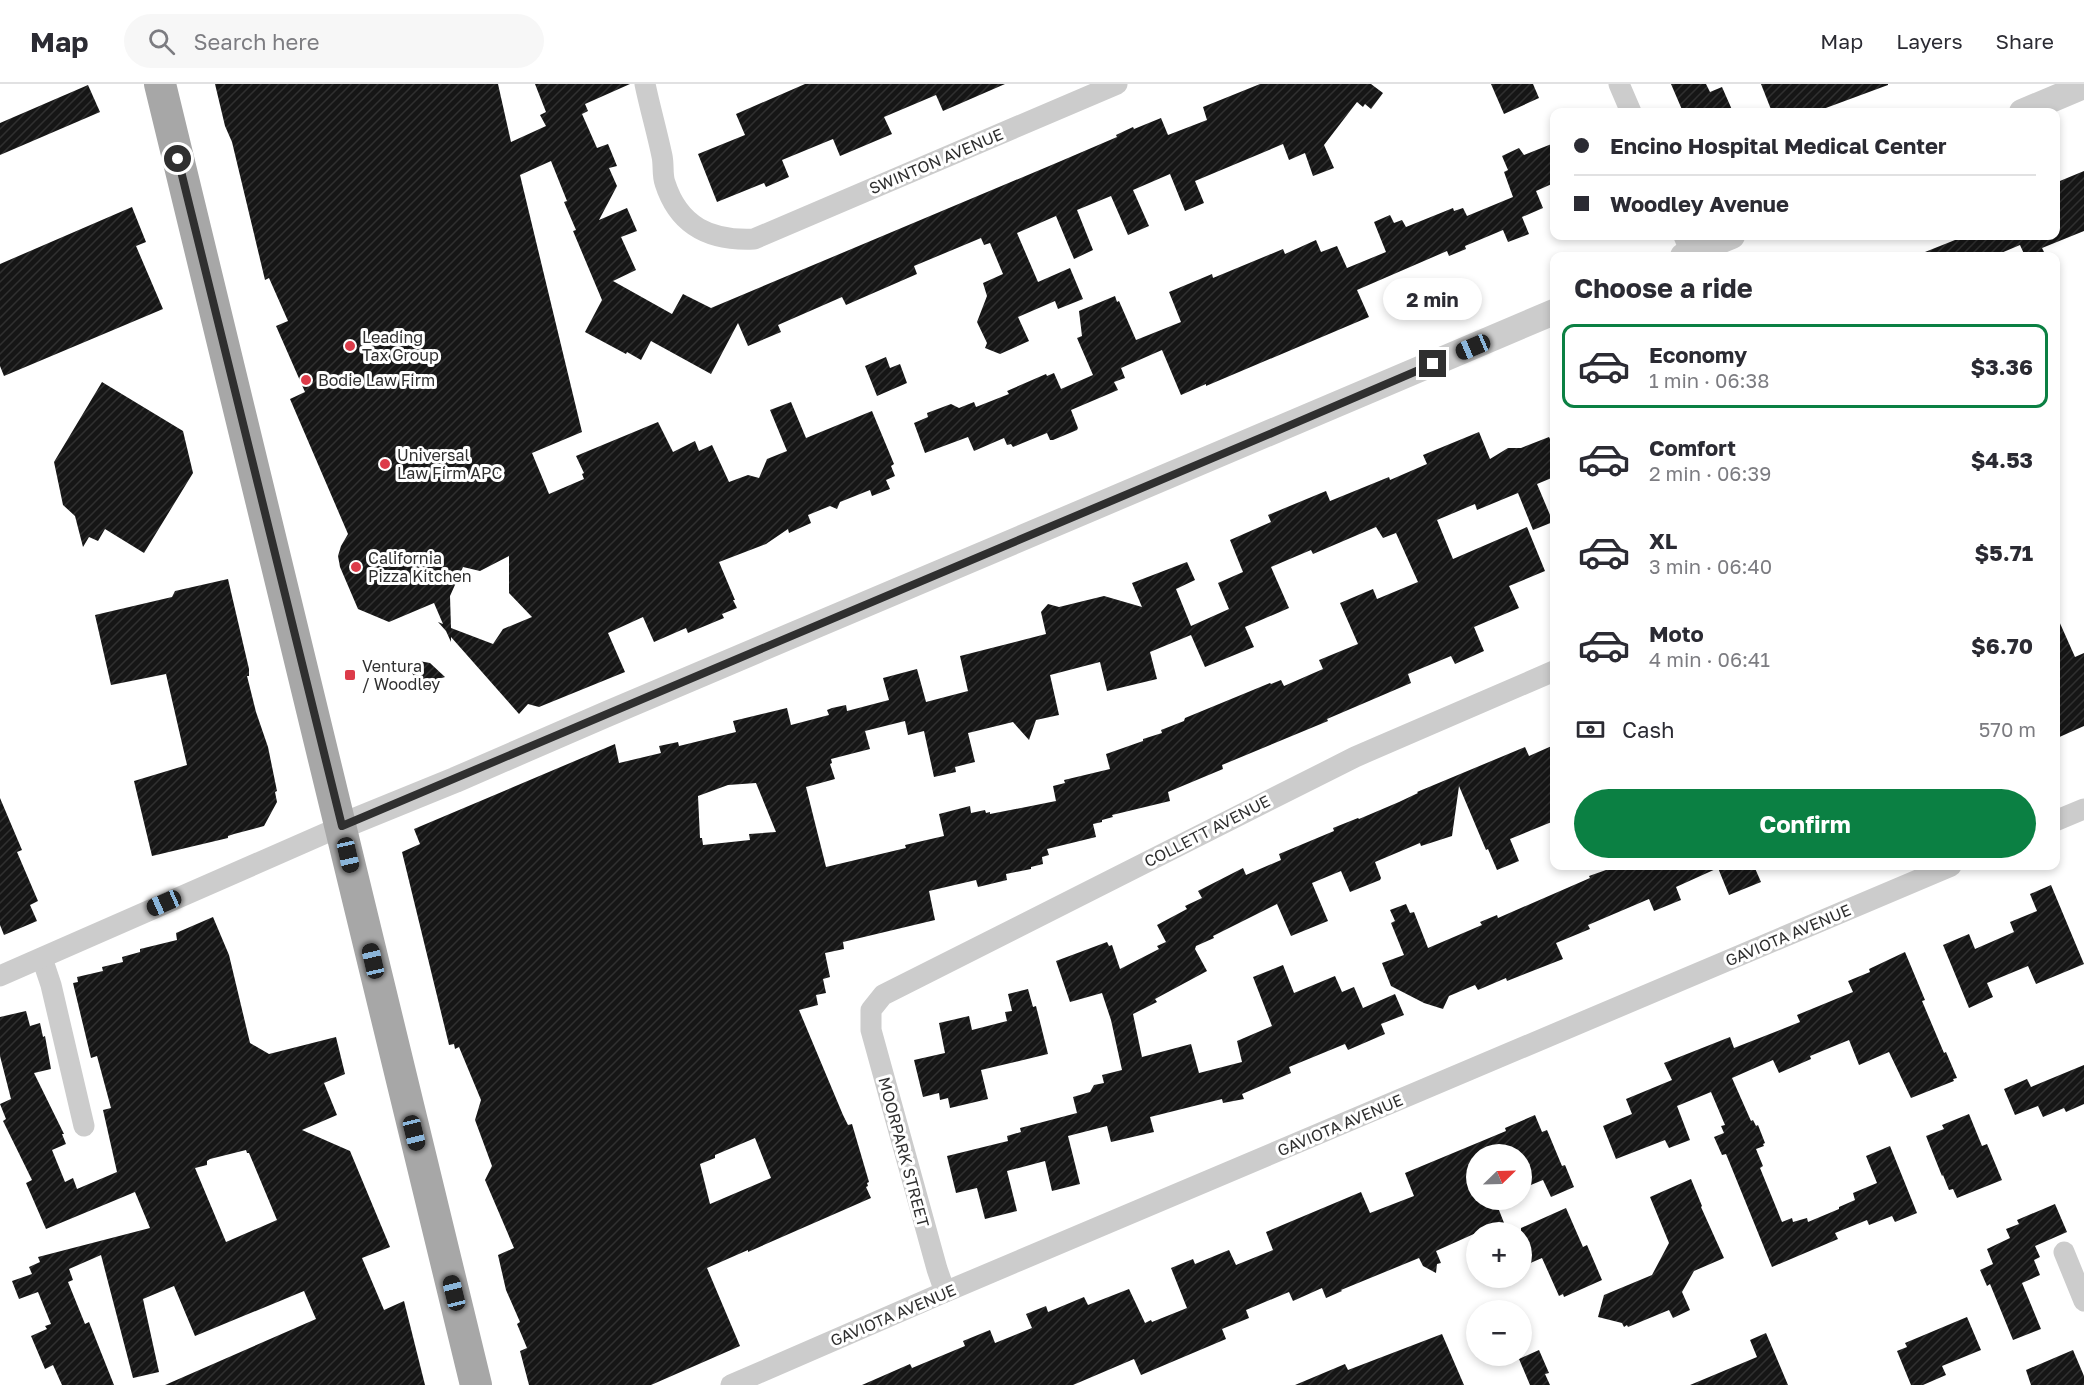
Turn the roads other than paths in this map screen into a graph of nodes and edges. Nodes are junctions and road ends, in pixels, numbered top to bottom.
1 (160, 84) edge
2 (645, 84) edge
3 (1117, 84) edge
4 (1619, 84) edge
5 (2084, 86) edge
6 (1629, 108) edge
7 (2032, 108) edge
8 (1717, 240) edge
9 (1686, 248) edge
10 (1550, 314) edge
11 (1550, 673) edge
12 (2084, 809) edge
13 (2060, 819) edge
14 (342, 826) junction
15 (1942, 870) edge
16 (42, 958) junction
17 (0, 976) edge
18 (871, 1010) joint
19 (84, 1126) dead end
20 (2064, 1252) dead end
21 (945, 1292) junction
22 (2084, 1301) edge
23 (476, 1385) edge
24 (731, 1385) edge

1 - 14 main road
2 - 3 street, SWINTON AVENUE
4 - 6 street
5 - 7 street
8 - 9 street
10 - 14 street
11 - 18 street, COLLETT AVENUE
12 - 13 street
14 - 16 street
14 - 23 main road
15 - 21 street, GAVIOTA AVENUE
16 - 17 street
16 - 19 street
18 - 21 street, MOORPARK STREET
20 - 22 street
21 - 24 street, GAVIOTA AVENUE

